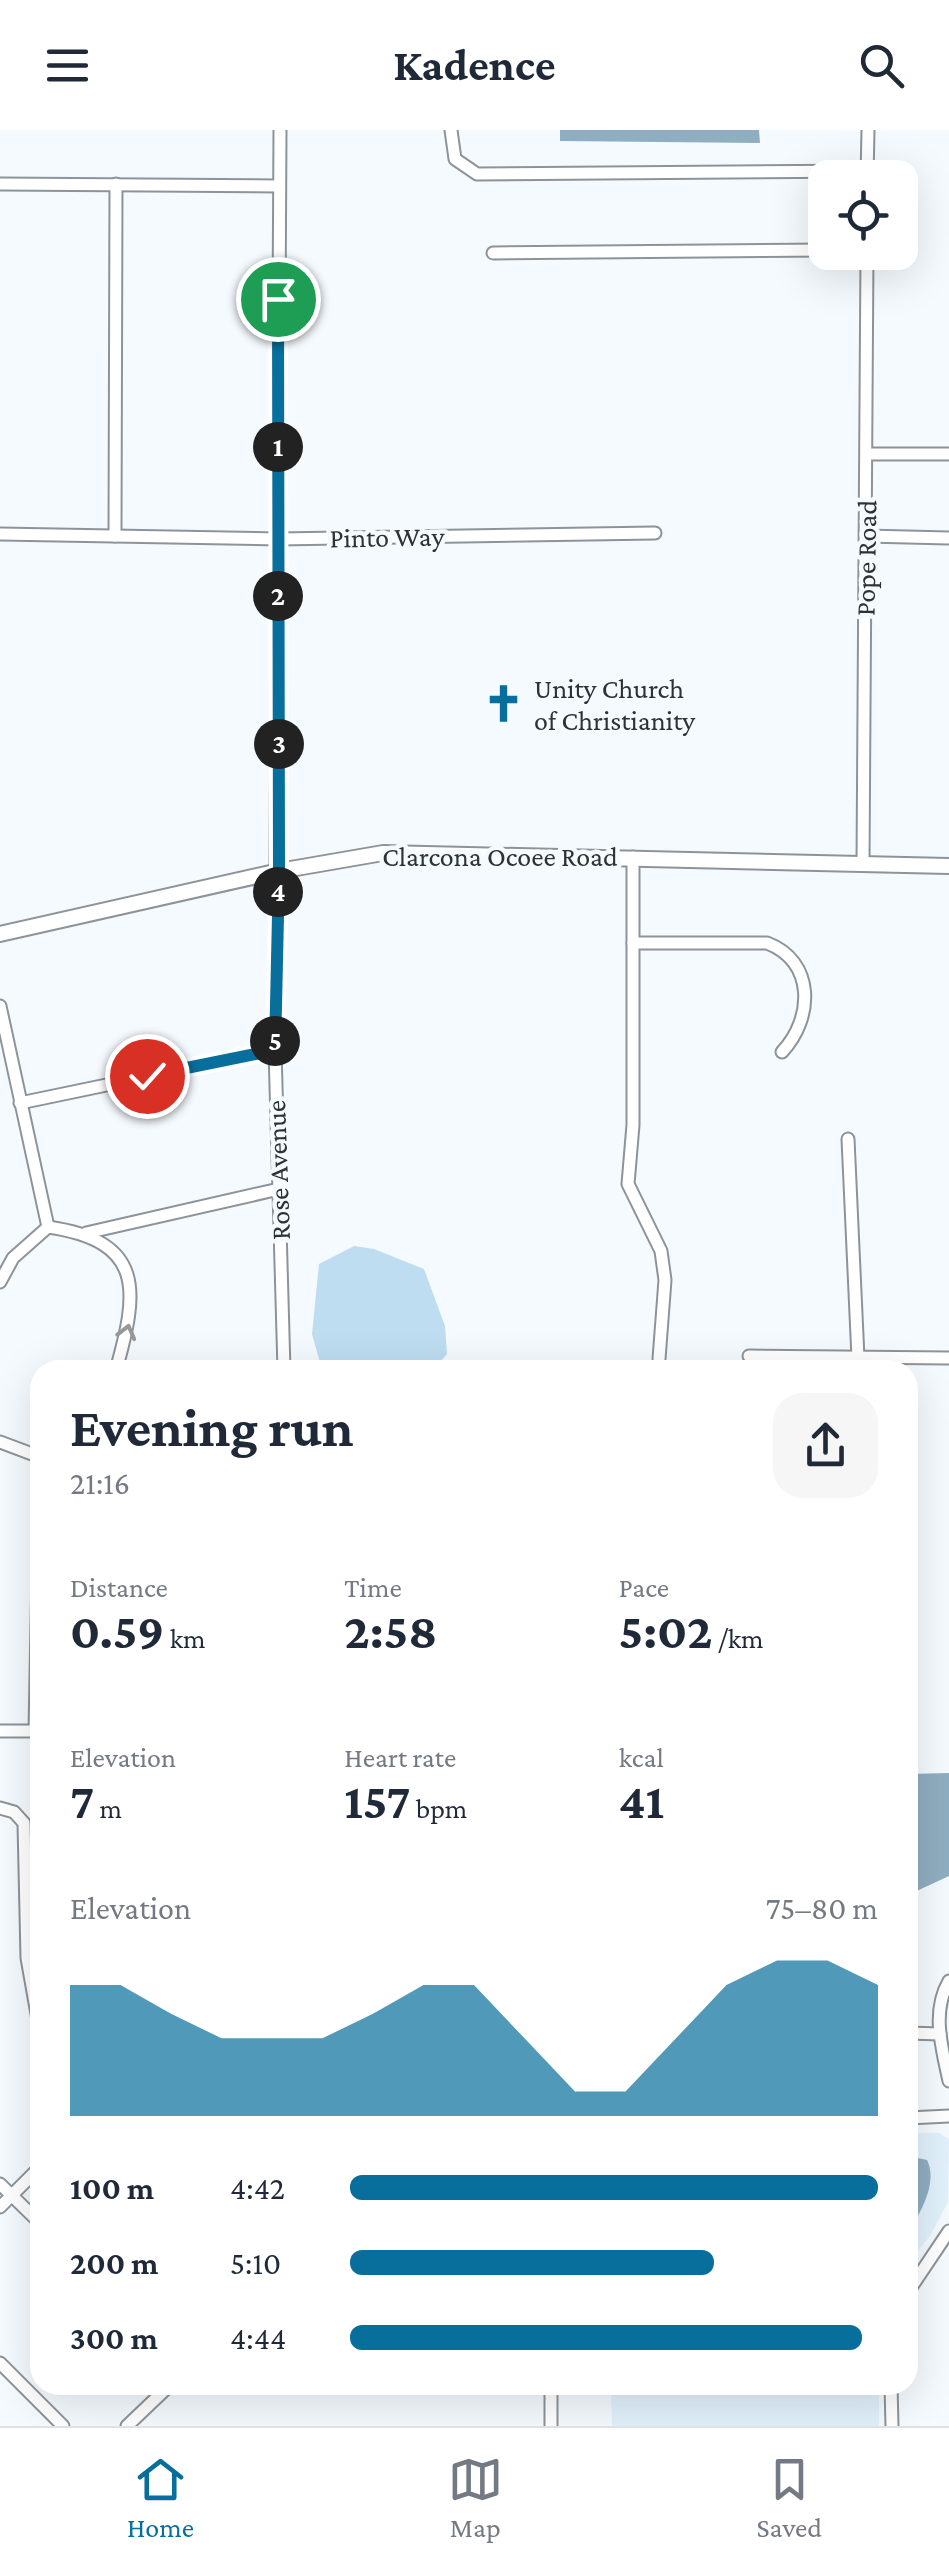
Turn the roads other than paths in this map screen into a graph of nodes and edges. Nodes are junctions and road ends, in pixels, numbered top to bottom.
1 (280, 130) edge
2 (452, 130) edge
3 (868, 130) edge
4 (867, 160) edge
5 (808, 174) edge
6 (0, 184) edge
7 (116, 184) junction
8 (278, 186) junction
9 (808, 250) edge
10 (493, 253) dead end
11 (867, 270) edge
12 (867, 454) junction
13 (949, 454) edge
14 (655, 532) dead end
15 (0, 534) edge
16 (116, 536) junction
17 (866, 536) junction
18 (949, 538) edge
19 (278, 539) junction
20 (633, 857) junction
21 (863, 864) junction
22 (949, 866) edge
23 (279, 871) junction
24 (0, 934) edge
25 (633, 943) junction
26 (0, 1006) edge
27 (275, 1050) junction
28 (782, 1052) dead end
29 (20, 1103) junction
30 (848, 1140) dead end
31 (279, 1189) junction
32 (48, 1228) junction
33 (86, 1233) junction
34 (0, 1282) edge
35 (749, 1356) dead end
36 (858, 1358) junction
37 (949, 1358) edge
38 (659, 1359) dead end
39 (118, 1360) edge
40 (284, 1360) edge
41 (0, 1442) edge
42 (30, 1456) edge
43 (0, 1731) edge
44 (30, 1731) edge
45 (0, 1808) edge
46 (30, 1975) edge
47 (949, 1981) edge
48 (918, 2033) edge
49 (940, 2034) junction
50 (949, 2081) edge
51 (949, 2116) edge
52 (918, 2118) edge
53 (30, 2177) edge
54 (0, 2184) edge
55 (12, 2195) junction
56 (0, 2208) edge
57 (30, 2213) edge
58 (949, 2231) edge
59 (918, 2277) edge
60 (0, 2363) edge
61 (30, 2393) edge
62 (33, 2395) edge
63 (160, 2395) edge
64 (551, 2395) edge
65 (891, 2395) edge
66 (64, 2426) edge
67 (127, 2426) edge
68 (551, 2426) edge
69 (892, 2426) edge

1 - 8 street, Rose Avenue
2 - 5 street
3 - 4 street
6 - 7 street
7 - 8 street
7 - 16 street
8 - 19 street, Rose Avenue
9 - 10 street
11 - 12 street, Pope Road
12 - 13 street
12 - 17 street, Pope Road
14 - 19 street, Pinto Way
15 - 16 street, Pinto Way
16 - 19 street, Pinto Way
17 - 18 street
17 - 21 street, Pope Road
19 - 23 street, Rose Avenue
20 - 21 main road, Clarcona Ocoee Road
20 - 23 main road, Clarcona Ocoee Road
20 - 25 street
21 - 22 main road, Clarcona Ocoee Road
23 - 24 main road, Clarcona Ocoee Road
23 - 27 street, Rose Avenue
25 - 28 street
25 - 38 street
26 - 29 street
27 - 29 street
27 - 31 street, Rose Avenue
29 - 32 street
30 - 36 street
31 - 33 street
31 - 40 street, Rose Avenue
32 - 33 street
32 - 34 street
39 -> 33 street
35 - 36 street
36 - 37 street
41 - 42 street
43 - 44 street
45 - 46 street
47 - 49 street
48 - 49 street
49 - 50 street
51 - 52 street
53 - 55 street
54 - 55 street
55 - 56 street
55 - 57 street
58 - 59 street
60 - 61 street
62 - 66 street
63 - 67 street
64 - 68 street
65 - 69 street

